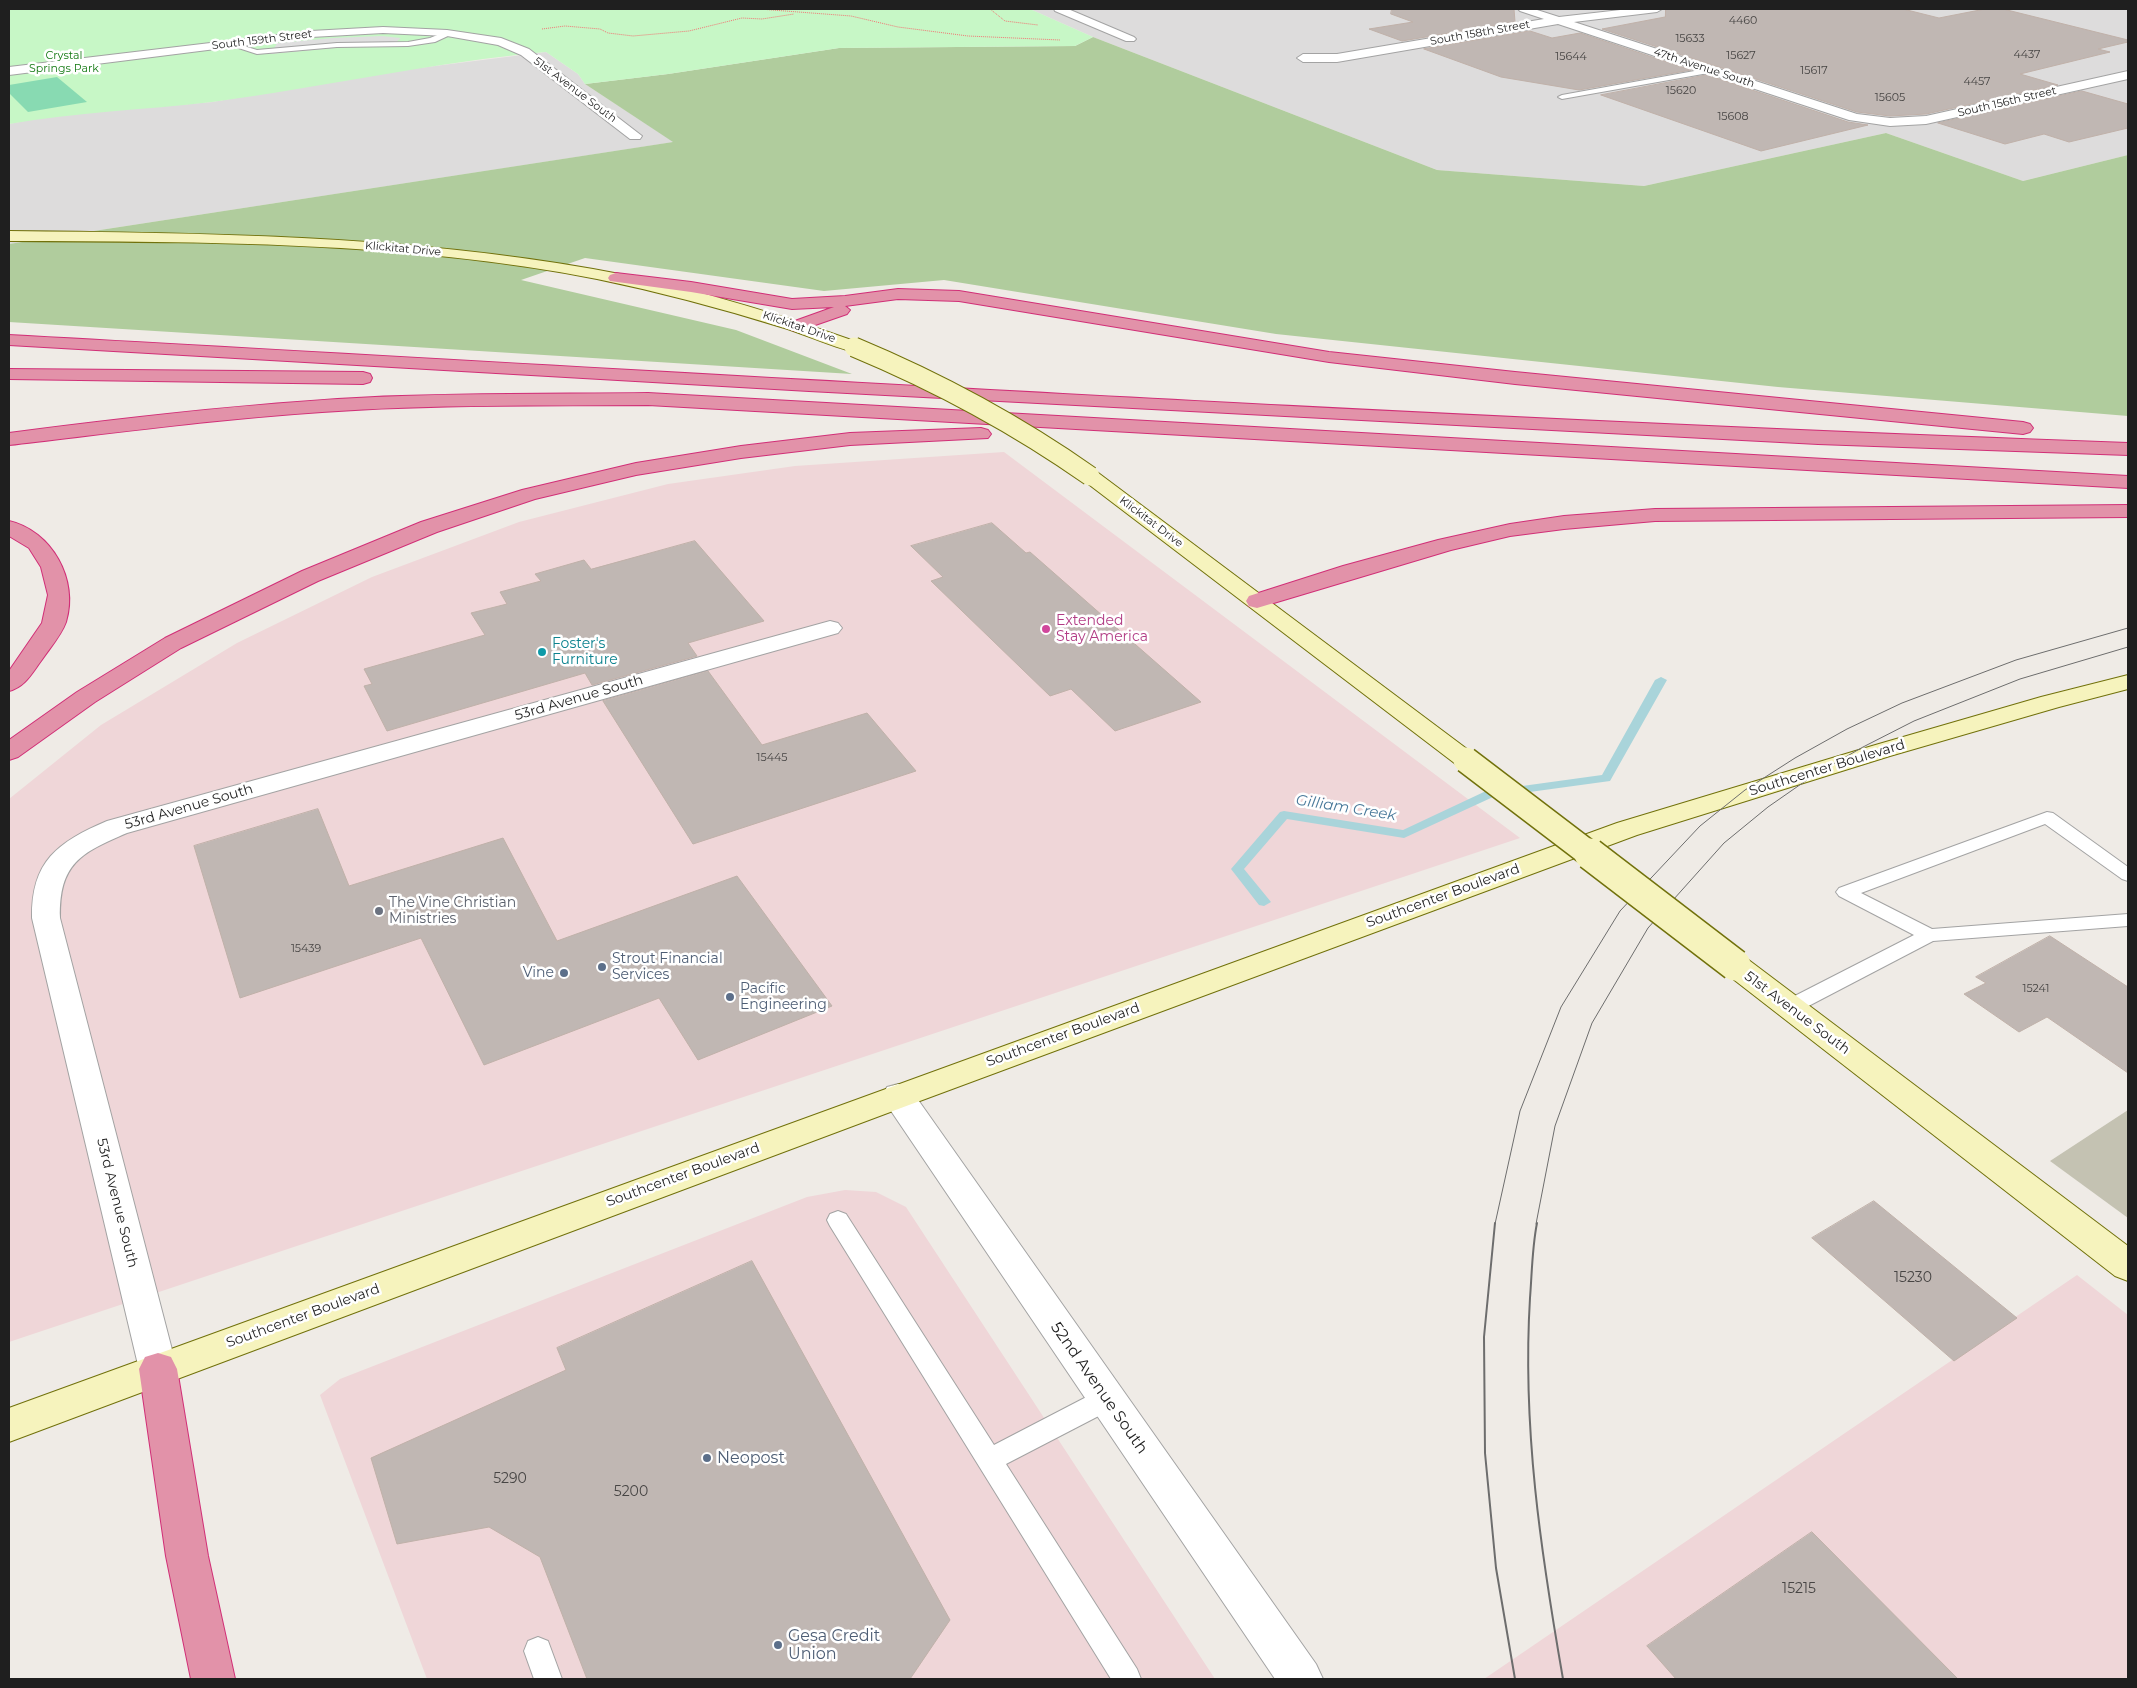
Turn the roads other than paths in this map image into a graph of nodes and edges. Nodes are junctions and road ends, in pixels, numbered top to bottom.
1 (1059, 9) edge
2 (1524, 9) edge
3 (1657, 9) edge
4 (1560, 20) junction
5 (1130, 39) dead end
6 (514, 47) joint
7 (1303, 58) dead end
8 (1711, 70) junction
9 (9, 71) edge
10 (2128, 75) edge
11 (1562, 97) dead end
12 (1885, 122) joint
13 (635, 136) dead end
14 (9, 236) edge
15 (616, 278) junction
16 (898, 294) junction
17 (798, 326) junction
18 (9, 340) edge
19 (9, 374) edge
20 (809, 385) junction
21 (9, 440) edge
22 (2128, 445) edge
23 (2128, 449) edge
24 (1839, 466) junction
25 (2128, 482) edge
26 (2128, 511) edge
27 (9, 527) edge
28 (1257, 601) junction
29 (830, 628) dead end
30 (2128, 682) edge
31 (9, 684) edge
32 (9, 752) edge
33 (1466, 760) joint
34 (2128, 875) edge
35 (2128, 920) edge
36 (1929, 935) junction
37 (1790, 1007) junction
38 (898, 1096) junction
39 (838, 1220) dead end
40 (2128, 1266) edge
41 (158, 1369) junction
42 (1107, 1399) junction
43 (9, 1425) edge
44 (988, 1460) junction
45 (538, 1651) dead end
46 (213, 1679) edge
47 (548, 1679) edge
48 (1126, 1679) edge
49 (1301, 1679) edge

1 - 5 street
2 - 4 street, 47th Avenue South
3 - 4 street, South 158th Street
4 - 7 street, South 158th Street
4 - 8 street, 47th Avenue South
6 - 9 street, South 159th Street
6 - 13 street, 51st Avenue South
8 - 11 lane
8 - 12 street, 47th Avenue South
10 - 12 street, South 156th Street
14 - 15 street, Klickitat Drive
15 - 16 highway
15 - 17 street, Klickitat Drive
16 - 17 highway
16 - 22 highway
17 - 28 street, Klickitat Drive, bridge
18 - 20 highway
19 - 20 highway
20 - 23 highway
21 - 24 highway
24 - 25 highway
24 - 32 highway
26 - 28 highway
27 - 31 highway
28 - 33 street, Klickitat Drive
29 - 41 street, 53rd Avenue South
30 - 38 street, Southcenter Boulevard
33 - 37 street, 51st Avenue South, bridge
34 - 36 lane
35 - 36 lane
36 - 37 lane
37 - 40 street, 51st Avenue South
38 - 41 street, Southcenter Boulevard
38 - 42 street, 52nd Avenue South
39 - 44 lane
41 - 43 street, Southcenter Boulevard
41 - 46 highway
42 - 44 lane
42 - 49 street, 52nd Avenue South
44 - 48 lane
45 - 47 lane

